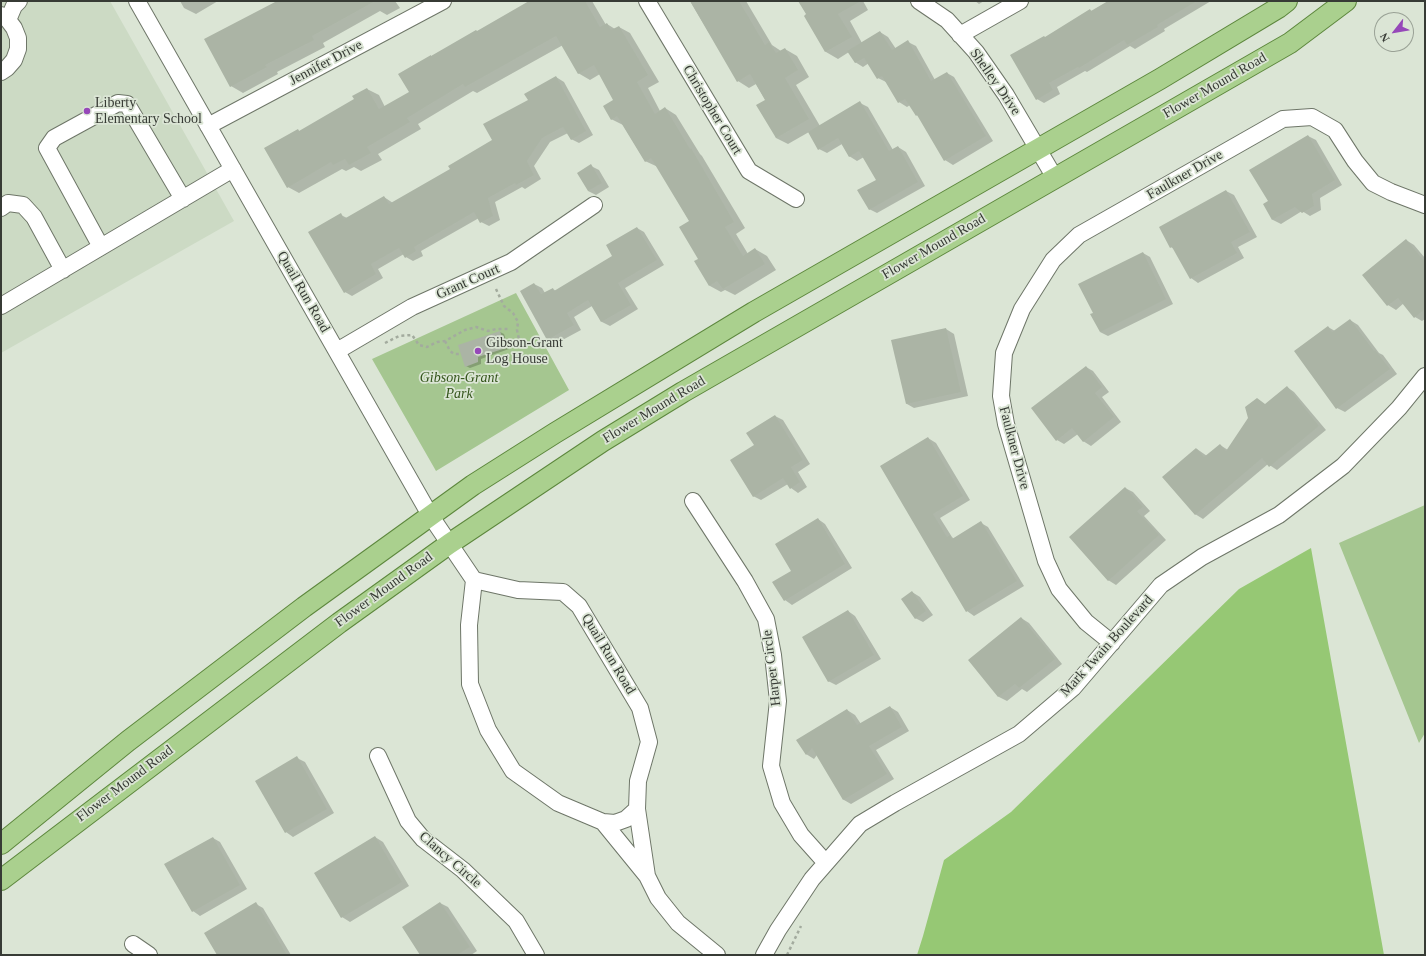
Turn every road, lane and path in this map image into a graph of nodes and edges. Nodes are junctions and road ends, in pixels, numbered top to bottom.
1 (19, 1) edge
2 (137, 1) edge
3 (443, 1) edge
4 (647, 1) edge
5 (919, 1) edge
6 (1020, 1) edge
7 (1287, 1) edge
8 (1346, 1) edge
9 (4, 18) edge
10 (960, 35) junction
11 (1, 72) edge
12 (208, 126) junction
13 (1038, 149) junction
14 (233, 169) junction
15 (1055, 178) junction
16 (183, 199) junction
17 (796, 199) dead end
18 (594, 205) dead end
19 (1425, 205) edge
20 (1, 208) edge
21 (101, 247) junction
22 (63, 270) junction
23 (496, 289) dead end
24 (1, 306) edge
25 (508, 328) junction
26 (517, 330) junction
27 (500, 331) dead end
28 (445, 341) junction
29 (520, 344) dead end
30 (381, 345) dead end
31 (337, 351) junction
32 (461, 354) dead end
33 (1425, 376) edge
34 (693, 501) dead end
35 (430, 515) junction
36 (449, 544) junction
37 (474, 580) junction
38 (1112, 643) junction
39 (378, 756) dead end
40 (637, 810) junction
41 (603, 822) junction
42 (1, 844) edge
43 (826, 863) junction
44 (647, 876) junction
45 (1, 880) edge
46 (133, 944) dead end
47 (149, 955) edge
48 (536, 955) edge
49 (717, 955) edge
50 (764, 955) edge

1 - 9 street
2 - 12 street, Quail Run Road
3 - 12 street, Jennifer Drive
4 - 17 street, Christopher Court
5 - 10 street, Shelley Drive
6 - 10 street
7 - 13 main road
8 - 15 main road, Flower Mound Road
9 - 11 street
10 - 13 street, Shelley Drive
12 - 14 street, Quail Run Road
13 - 15 street, Shelley Drive
13 - 35 main road
14 - 16 street
14 - 31 street, Quail Run Road
15 - 36 main road, Flower Mound Road
16 - 21 street
16 - 21 street
18 - 31 street, Grant Court
19 - 38 street, Faulkner Drive
20 - 22 street
21 - 22 street
22 - 24 street
23 - 26 path
25 - 26 path
25 - 27 path
25 - 28 path
26 - 29 path
28 - 30 path
28 - 32 path
31 - 35 street, Quail Run Road
33 - 38 street, Mark Twain Boulevard
34 - 43 street, Harper Circle
35 - 36 street, Quail Run Road
35 - 42 main road
36 - 37 street, Quail Run Road
36 - 45 main road, Flower Mound Road
37 - 40 street, Quail Run Road
37 - 41 street, Quail Run Road
38 - 43 street, Mark Twain Boulevard
39 - 48 street, Clancy Circle
40 - 41 street, Quail Run Road
40 - 44 street, Quail Run Road
41 - 44 street, Quail Run Road
43 - 50 street, Mark Twain Boulevard
44 - 49 street, Quail Run Road
46 - 47 street

